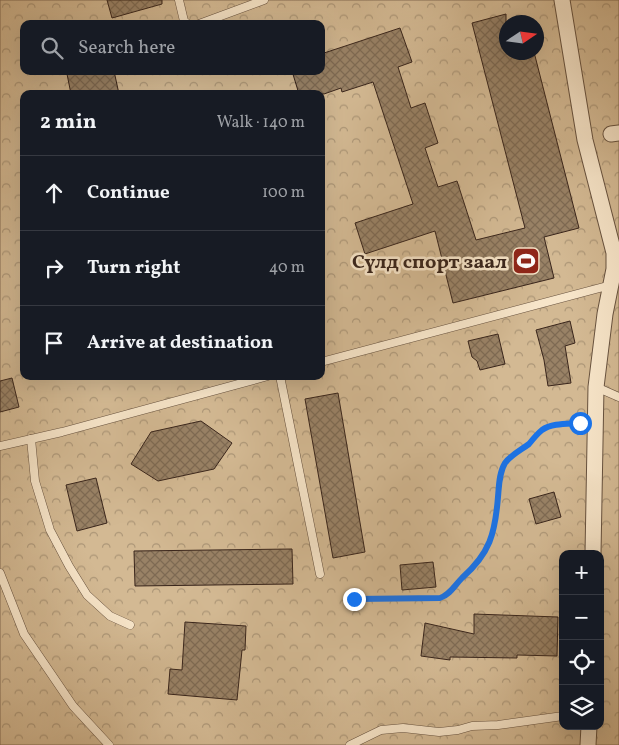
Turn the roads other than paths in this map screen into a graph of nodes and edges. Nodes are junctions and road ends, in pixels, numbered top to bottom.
1 (179, 0) edge
2 (264, 0) edge
3 (562, 0) edge
4 (184, 20) edge
5 (210, 20) edge
6 (611, 285) junction
7 (325, 361) edge
8 (253, 380) edge
9 (281, 380) edge
10 (596, 387) junction
11 (619, 397) edge
12 (31, 439) junction
13 (0, 446) edge
14 (593, 550) edge
15 (0, 573) edge
16 (320, 574) dead end
17 (130, 625) dead end
18 (559, 717) edge
19 (589, 730) edge
20 (109, 745) edge
21 (350, 745) edge
22 (588, 745) edge

1 - 4 lane
2 - 5 lane
3 - 6 street
6 - 7 lane
6 - 10 street
8 - 12 lane
9 - 16 lane
10 - 11 lane
10 - 14 street
12 - 13 lane
12 - 17 lane
15 - 20 lane
18 - 21 lane
19 - 22 street

